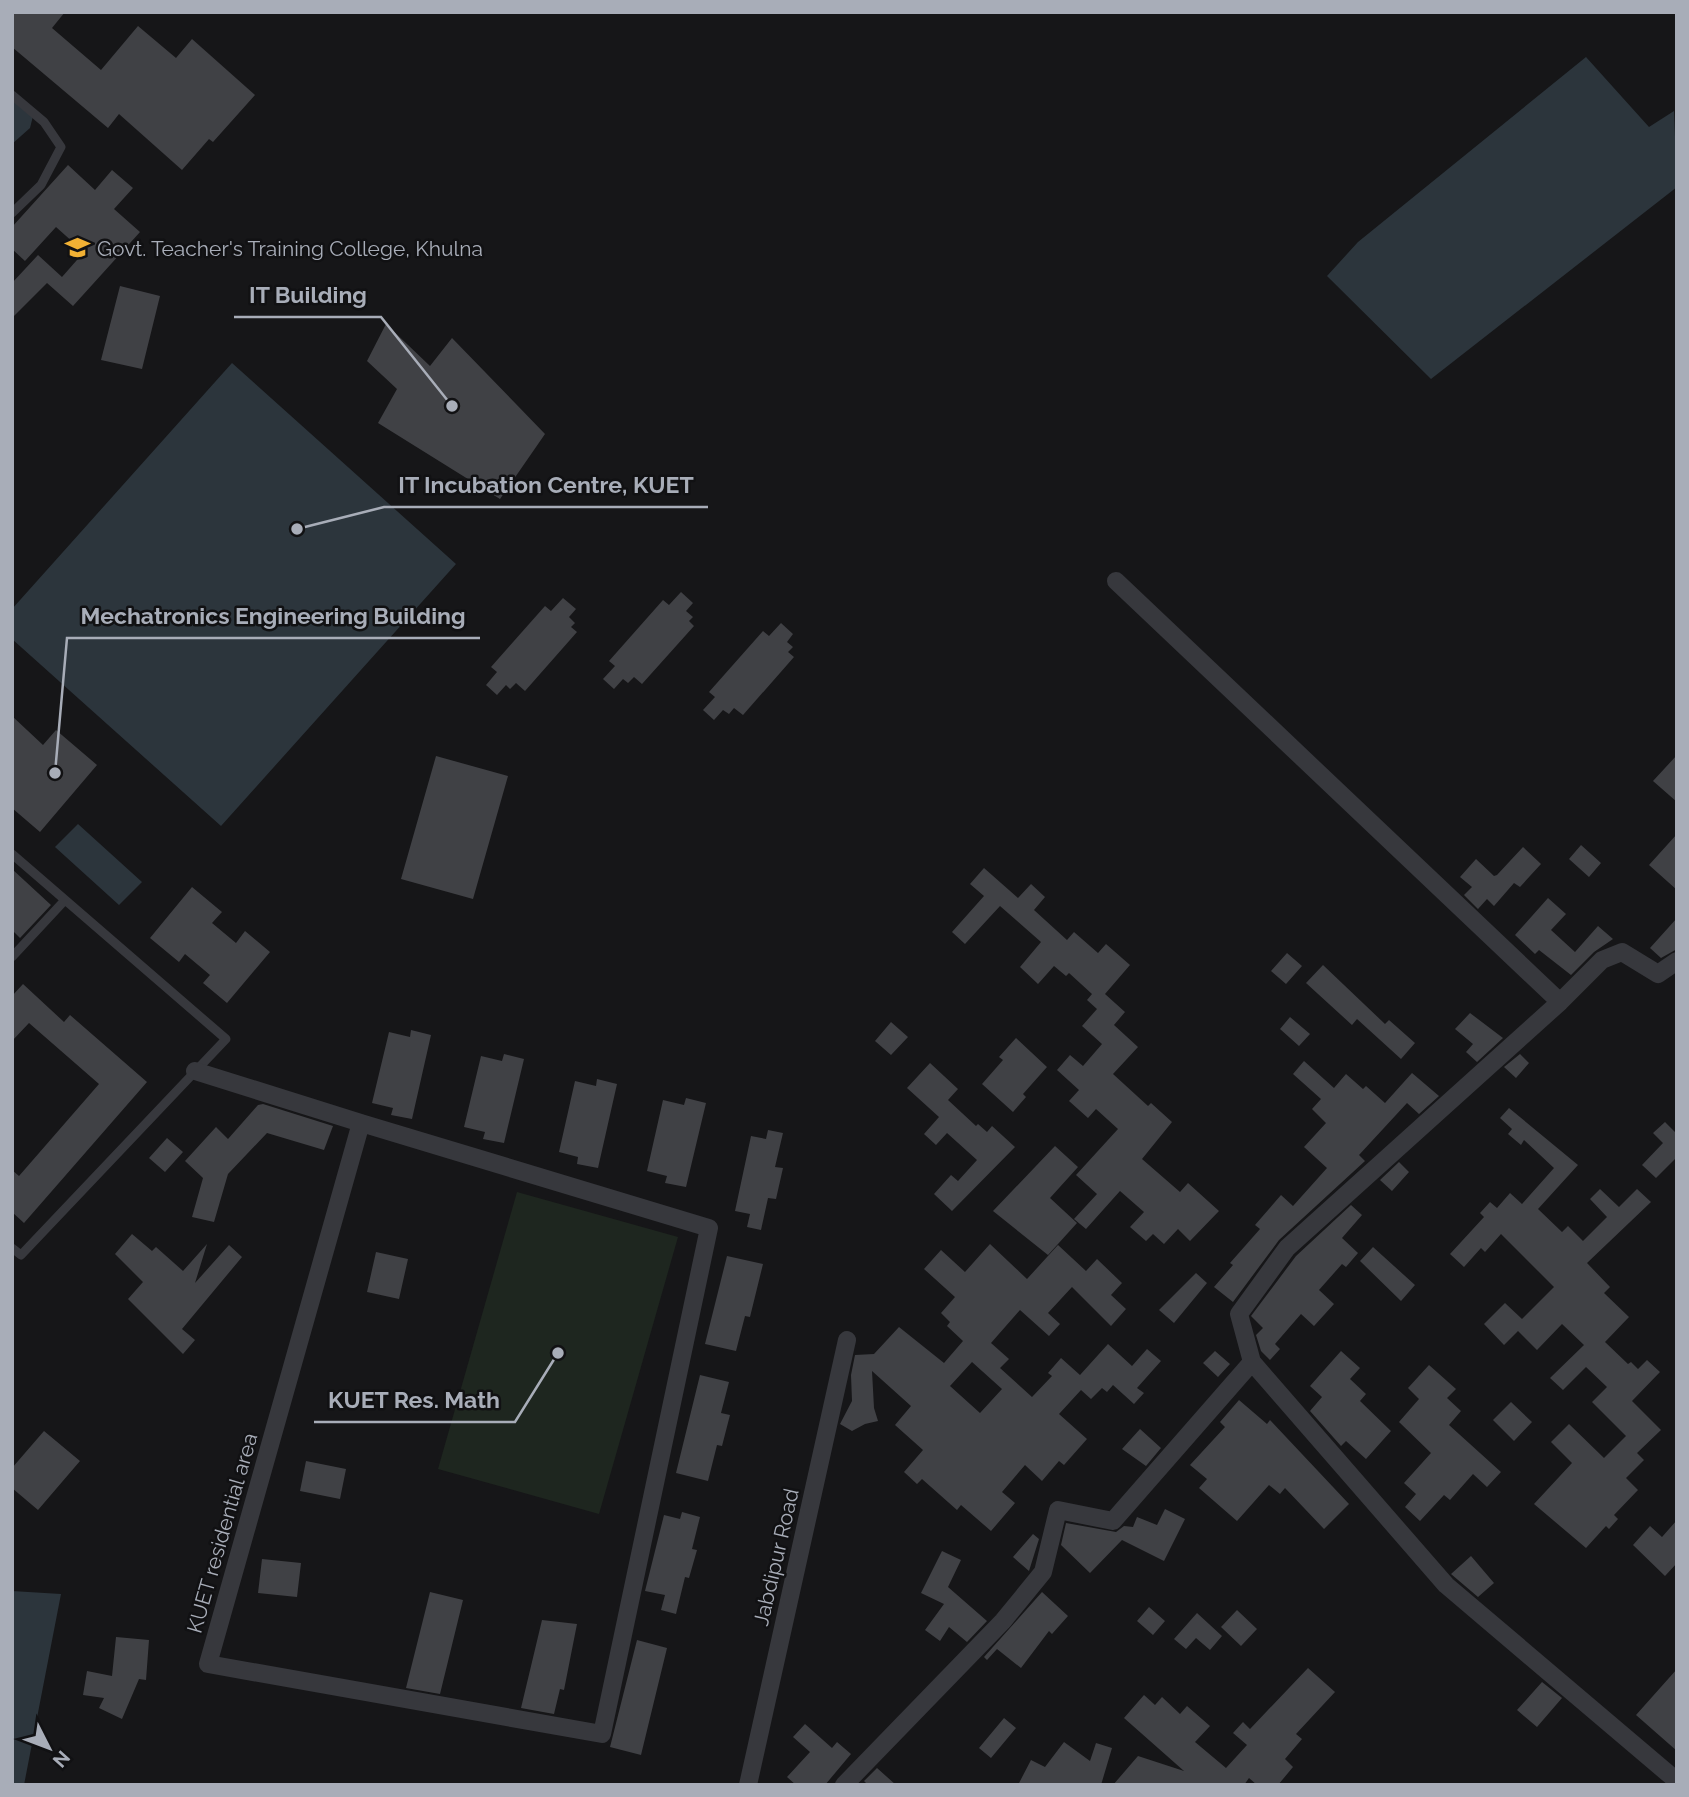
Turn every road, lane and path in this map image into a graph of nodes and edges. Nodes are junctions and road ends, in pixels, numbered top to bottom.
1 (12, 95) edge
2 (12, 213) edge
3 (1116, 581) dead end
4 (12, 854) edge
5 (65, 900) junction
6 (12, 957) edge
7 (1677, 961) edge
8 (1560, 1002) junction
9 (195, 1071) junction
10 (361, 1123) junction
11 (12, 1248) edge
12 (847, 1340) dead end
13 (1252, 1362) junction
14 (1677, 1781) edge
15 (748, 1785) edge
16 (844, 1785) edge

1 - 2 lane
3 - 8 street
4 - 5 lane
5 - 6 lane
5 - 9 lane
7 - 8 street
8 - 13 street
9 - 10 street
9 - 11 lane
10 - 10 street, KUET residential area
12 - 15 street, Jabdipur Road
13 - 14 street
13 - 16 street

